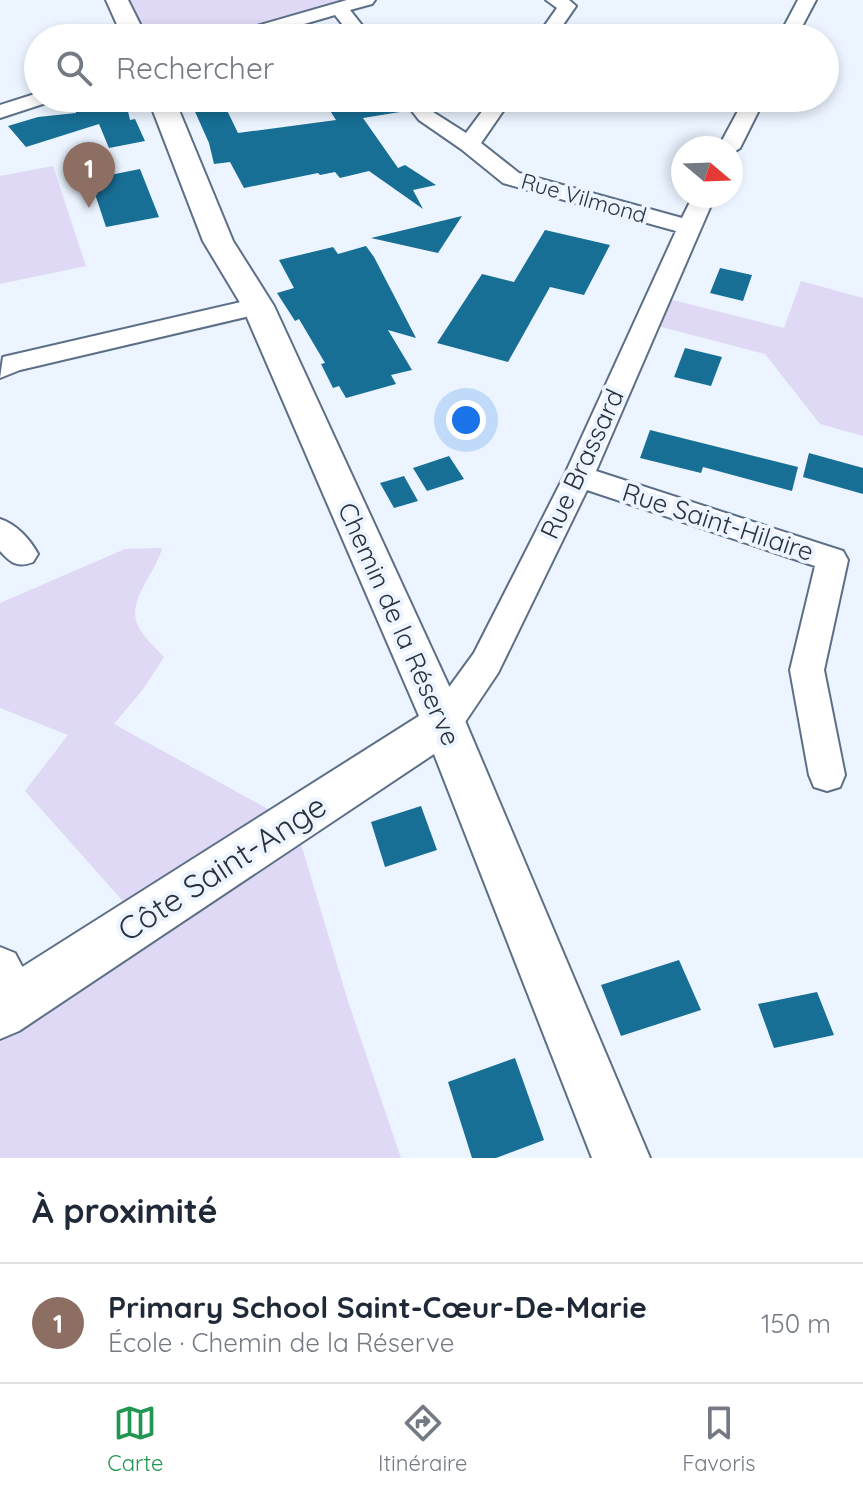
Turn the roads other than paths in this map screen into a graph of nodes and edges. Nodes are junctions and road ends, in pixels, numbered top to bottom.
1 (117, 0) edge
2 (366, 0) edge
3 (555, 0) edge
4 (807, 0) edge
5 (339, 8) junction
6 (128, 24) edge
7 (284, 24) edge
8 (352, 24) edge
9 (555, 24) edge
10 (794, 24) edge
11 (24, 104) edge
12 (0, 112) edge
13 (167, 112) edge
14 (423, 112) edge
15 (492, 112) edge
16 (748, 112) edge
17 (735, 136) edge
18 (469, 144) junction
19 (697, 208) edge
20 (687, 227) junction
21 (258, 306) junction
22 (0, 369) edge
23 (579, 476) junction
24 (0, 531) edge
25 (22, 554) dead end
26 (444, 723) junction
27 (827, 775) dead end
28 (6, 994) edge
29 (621, 1158) edge

1 - 6 street
2 - 5 street
3 - 9 street
4 - 10 street
5 - 7 street
5 - 8 street
11 - 12 street
13 - 21 street, Chemin de la Réserve
14 - 18 street, Rue Vilmond
15 - 18 street
16 - 17 street
18 - 20 street, Rue Vilmond
19 - 20 street, Rue Brassard
20 - 23 street, Rue Brassard
21 - 22 street
21 - 26 street, Chemin de la Réserve
23 - 26 street, Rue Brassard
23 - 27 street, Rue Saint-Hilaire
24 - 25 street
26 - 28 street, Côte Saint-Ange
26 - 29 street, Chemin de la Réserve

